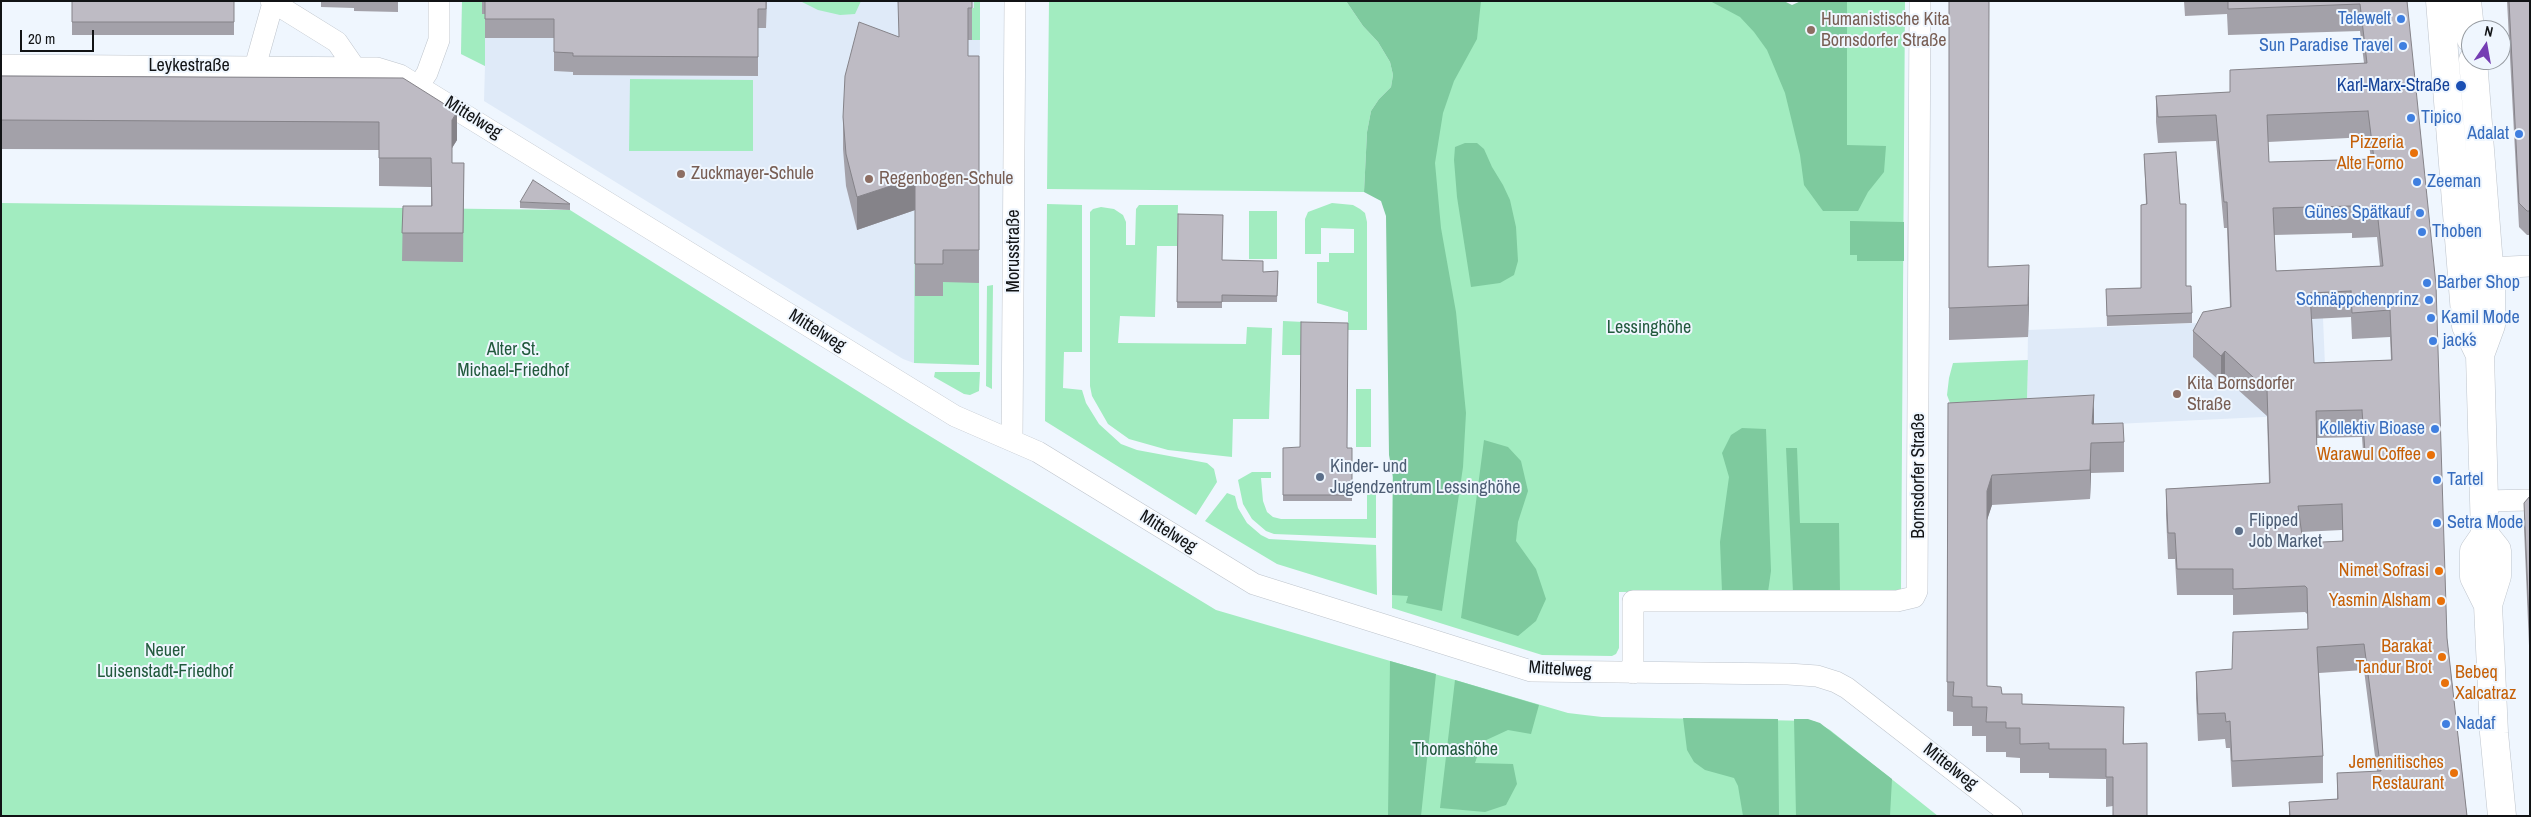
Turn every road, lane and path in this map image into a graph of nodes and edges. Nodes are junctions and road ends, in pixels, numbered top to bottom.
1 (440, 1) edge
2 (1015, 1) edge
3 (1920, 1) edge
4 (2440, 1) edge
5 (2468, 1) edge
6 (272, 2) edge
7 (2470, 20) edge
8 (1, 66) edge
9 (255, 67) junction
10 (354, 68) junction
11 (377, 68) joint
12 (2474, 70) edge
13 (420, 85) junction
14 (2530, 266) edge
15 (2489, 268) junction
16 (2480, 355) junction
17 (1012, 440) junction
18 (2530, 500) edge
19 (2484, 501) junction
20 (1633, 673) junction
21 (2012, 816) edge
22 (2502, 816) edge

1 - 13 street
2 - 17 street, Morusstraße
3 - 20 street, Bornsdorfer Straße
4 - 16 main road
5 - 7 main road
6 - 9 street
6 - 10 street
8 - 9 street, Leykestraße
9 - 10 street, Leykestraße
10 - 11 street, Leykestraße
11 - 13 street, Mittelweg
12 - 15 main road
13 - 17 street, Mittelweg
14 - 15 street
15 - 16 main road
16 - 19 main road
17 - 20 street, Mittelweg
18 - 19 street
19 - 22 main road
20 - 21 street, Mittelweg

